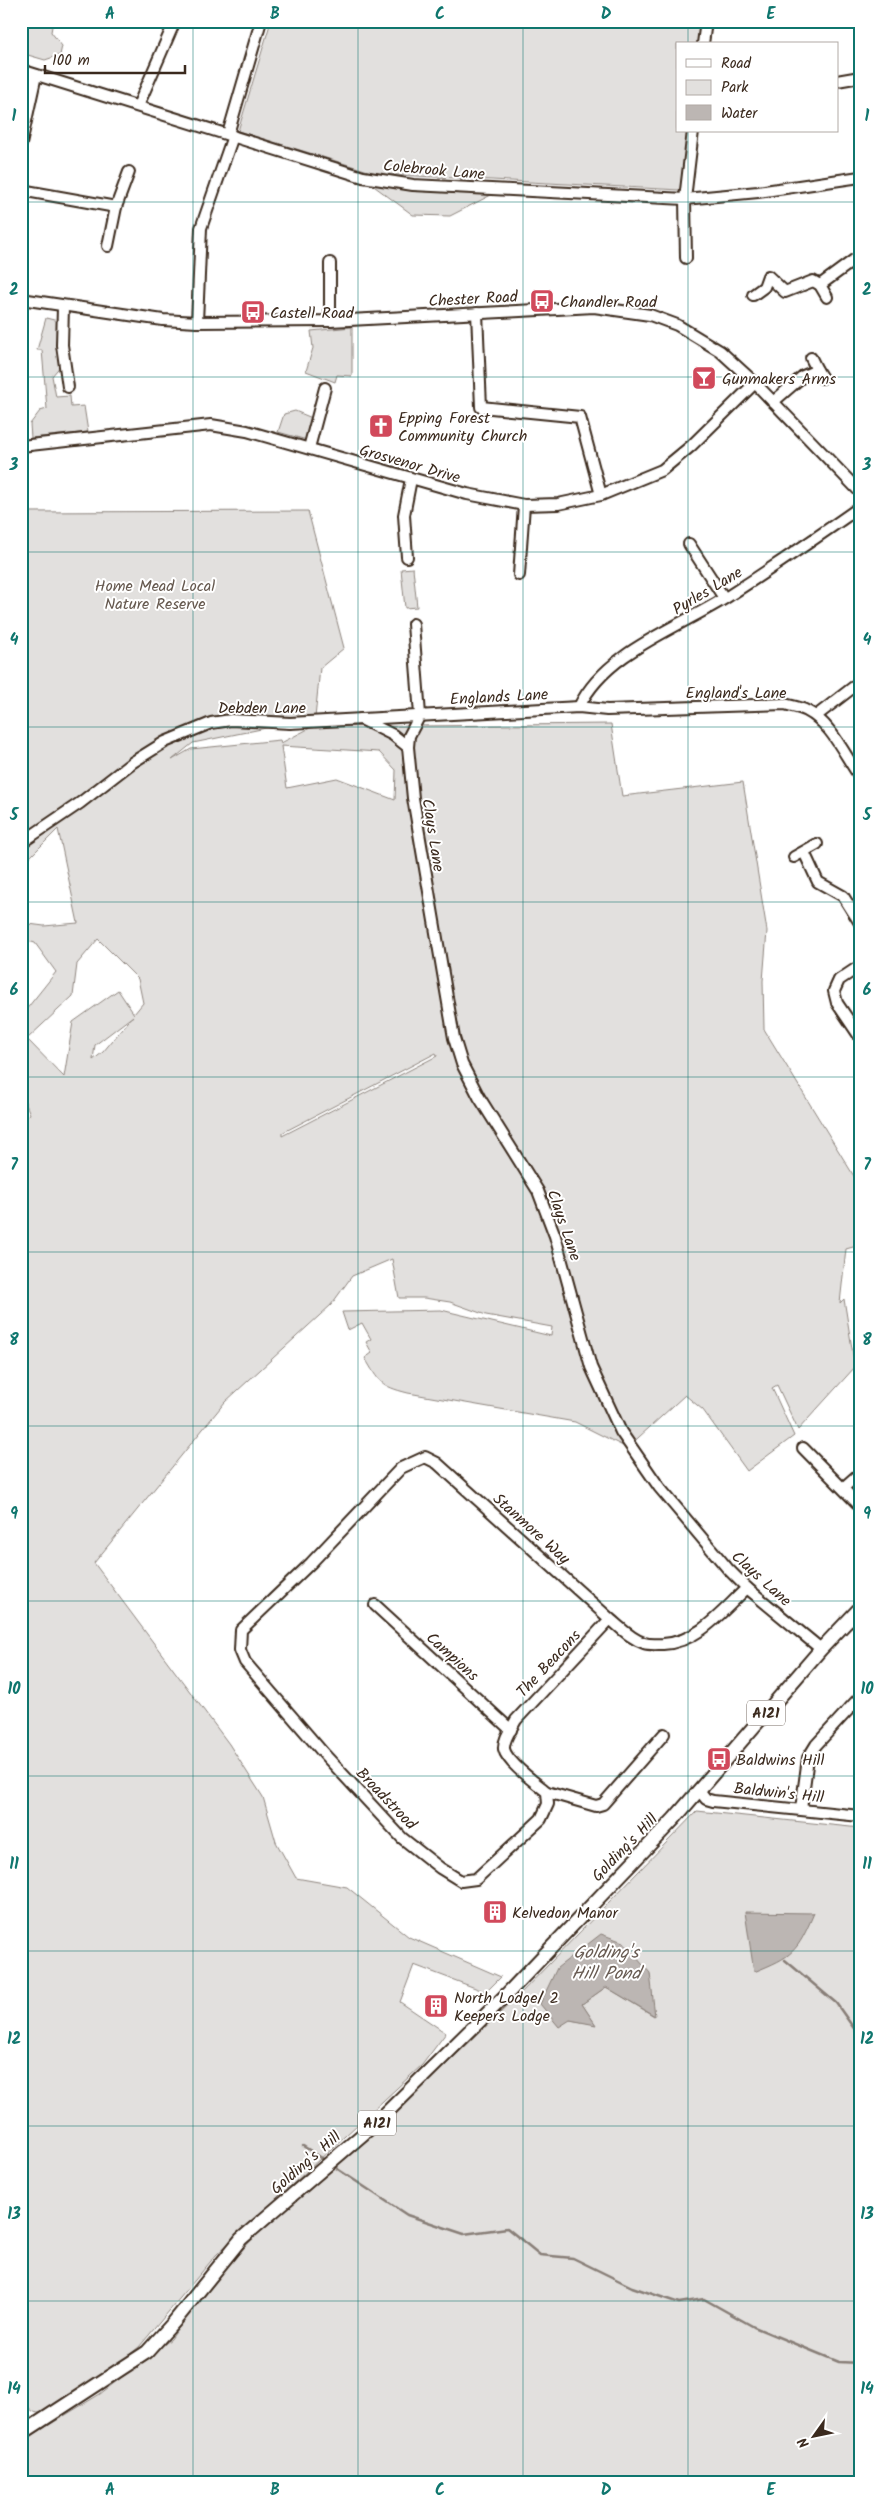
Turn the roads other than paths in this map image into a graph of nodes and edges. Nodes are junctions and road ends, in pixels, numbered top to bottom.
1 (175, 21) edge
2 (261, 21) edge
3 (706, 21) edge
4 (703, 42) edge
5 (21, 70) edge
6 (36, 75) junction
7 (860, 77) edge
8 (838, 81) edge
9 (138, 106) junction
10 (693, 132) edge
11 (231, 135) junction
12 (21, 144) edge
13 (129, 172) dead end
14 (860, 177) edge
15 (21, 190) edge
16 (685, 199) junction
17 (116, 207) junction
18 (108, 246) dead end
19 (686, 258) dead end
20 (860, 259) edge
21 (330, 263) dead end
22 (820, 285) junction
23 (753, 295) dead end
24 (827, 298) dead end
25 (21, 299) edge
26 (63, 307) junction
27 (477, 314) junction
28 (330, 320) junction
29 (197, 322) junction
30 (811, 358) dead end
31 (755, 383) junction
32 (68, 387) dead end
33 (325, 388) dead end
34 (773, 402) junction
35 (21, 446) edge
36 (309, 448) junction
37 (411, 479) junction
38 (860, 492) edge
39 (602, 495) junction
40 (524, 505) junction
41 (860, 507) edge
42 (688, 544) dead end
43 (407, 557) dead end
44 (519, 575) dead end
45 (724, 598) junction
46 (412, 624) dead end
47 (860, 682) edge
48 (579, 707) junction
49 (420, 715) junction
50 (816, 716) junction
51 (361, 719) junction
52 (408, 747) junction
53 (860, 777) edge
54 (21, 843) edge
55 (817, 844) dead end
56 (804, 852) junction
57 (794, 857) dead end
58 (860, 923) edge
59 (860, 966) edge
60 (860, 1037) edge
61 (803, 1448) dead end
62 (860, 1473) edge
63 (843, 1488) junction
64 (860, 1506) edge
65 (311, 1563) joint
66 (746, 1588) junction
67 (375, 1605) dead end
68 (860, 1608) edge
69 (610, 1619) junction
70 (821, 1649) junction
71 (859, 1698) edge
72 (511, 1730) junction
73 (664, 1734) dead end
74 (698, 1790) junction
75 (546, 1792) junction
76 (801, 1809) junction
77 (860, 1816) edge
78 (21, 2434) edge

1 - 9 street
2 - 11 street
3 - 4 street
5 - 6 street, Colebrook Lane
6 - 9 street, Colebrook Lane
6 - 12 street
7 - 8 street
9 - 11 street, Colebrook Lane
10 - 16 street
11 - 16 street, Colebrook Lane
11 - 29 street
13 - 17 street
14 - 16 street, Colebrook Lane
15 - 17 street
16 - 19 street
17 - 18 street
20 - 22 street
21 - 28 street
22 - 23 street
22 - 24 street
25 - 26 street, Chester Road
26 - 29 street, Chester Road
26 - 32 street
27 - 28 street, Chester Road
27 - 31 street, Chester Road
27 - 39 street
28 - 29 street, Chester Road
30 - 34 street
31 - 34 street, Chester Road
31 - 39 street, Grosvenor Drive
33 - 36 street
34 - 38 street, Chester Road
35 - 36 street, Grosvenor Drive
36 - 37 street, Grosvenor Drive
37 - 40 street, Grosvenor Drive
37 - 43 street
39 - 40 street, Grosvenor Drive
40 - 44 street
41 - 45 street, Pyrles Lane
42 - 45 street
45 - 48 street, Pyrles Lane
46 - 49 street
47 - 50 street
48 - 49 street, Englands Lane
48 - 50 street, England's Lane
49 - 51 street, Debden Lane
49 - 52 street, Clays Lane
50 - 53 street, England's Lane
51 - 52 street
51 - 54 street, Debden Lane
52 - 66 street, Clays Lane
55 - 56 street
56 - 57 street
56 - 58 street
59 - 60 street
61 - 63 street
62 - 63 street
63 - 64 street
65 - 69 street, Stanmore Way
65 - 75 street, Broadstrood
66 - 69 street, Stanmore Way
66 - 70 street, Clays Lane
67 - 72 street, Campions
68 - 70 main road, Golding's Hill / A121
69 - 72 street, The Beacons
70 - 74 main road, Golding's Hill / A121
71 - 76 street
72 - 75 street
73 - 75 street
74 - 76 street, Baldwin's Hill
74 - 78 main road, Golding's Hill / A121
76 - 77 street, Baldwin's Hill

